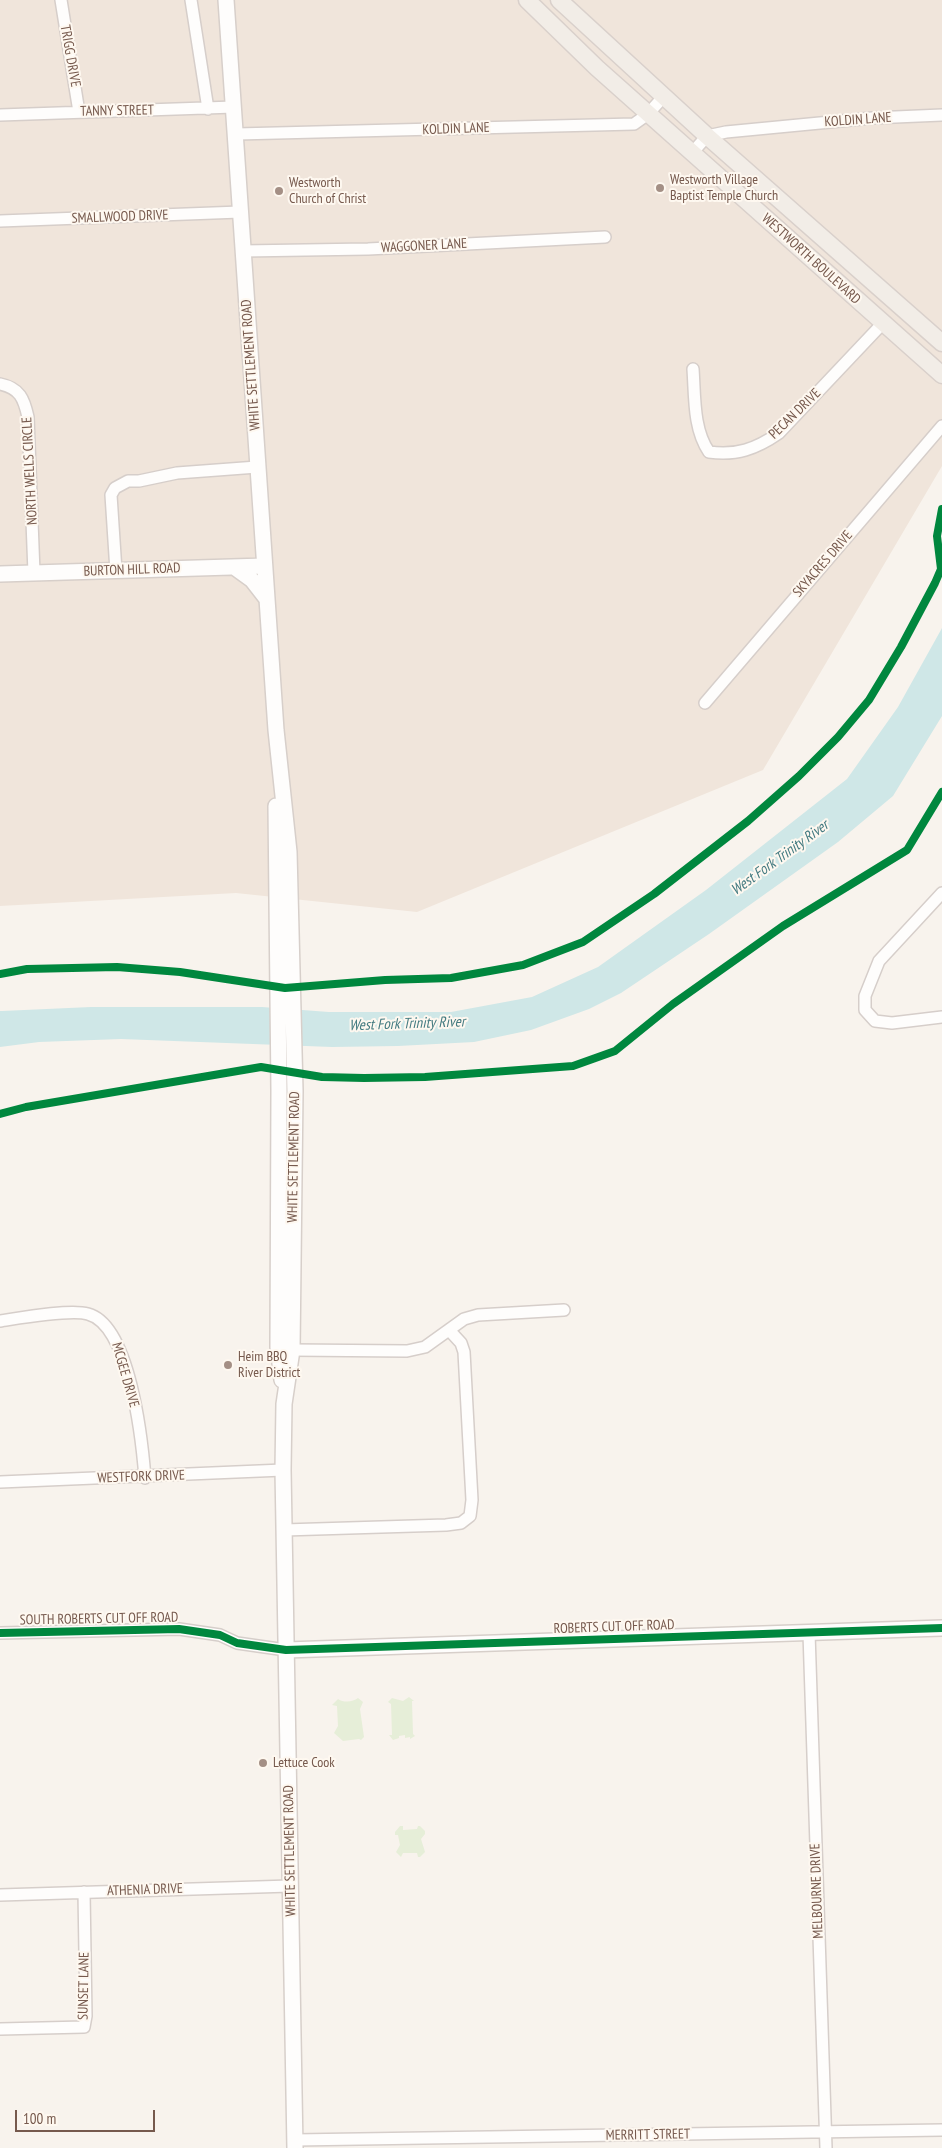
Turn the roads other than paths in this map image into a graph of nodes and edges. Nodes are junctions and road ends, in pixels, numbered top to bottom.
1 (61, 0) edge
2 (191, 0) edge
3 (226, 0) edge
4 (527, 0) edge
5 (559, 0) edge
6 (664, 96) junction
7 (234, 108) junction
8 (208, 109) junction
9 (80, 112) junction
10 (648, 114) junction
11 (0, 115) edge
12 (942, 115) edge
13 (237, 134) junction
14 (707, 136) junction
15 (692, 153) junction
16 (240, 212) junction
17 (0, 221) edge
18 (605, 237) dead end
19 (243, 251) junction
20 (883, 323) junction
21 (942, 344) edge
22 (693, 369) dead end
23 (942, 375) edge
24 (0, 384) edge
25 (942, 426) edge
26 (257, 467) junction
27 (264, 566) junction
28 (234, 567) junction
29 (116, 571) junction
30 (34, 573) junction
31 (0, 574) edge
32 (266, 598) junction
33 (705, 702) dead end
34 (276, 730) junction
35 (942, 893) edge
36 (942, 1017) edge
37 (564, 1310) dead end
38 (285, 1317) junction
39 (0, 1321) edge
40 (449, 1330) junction
41 (292, 1350) junction
42 (284, 1404) junction
43 (283, 1470) junction
44 (145, 1478) junction
45 (0, 1482) edge
46 (284, 1530) junction
47 (942, 1628) edge
48 (0, 1633) edge
49 (809, 1633) junction
50 (286, 1650) junction
51 (290, 1886) junction
52 (84, 1892) junction
53 (0, 1895) edge
54 (0, 2029) edge
55 (942, 2130) edge
56 (825, 2132) junction
57 (295, 2144) edge
58 (826, 2148) edge

1 - 9 street, TRIGG DRIVE
2 - 8 street
3 - 7 main road, WHITE SETTLEMENT ROAD
4 - 10 main road, WESTWORTH BOULEVARD
5 - 6 main road, WESTWORTH BOULEVARD
6 - 10 street, KOLDIN LANE
6 - 14 main road, WESTWORTH BOULEVARD
7 - 8 street, TANNY STREET
7 - 13 main road, WHITE SETTLEMENT ROAD
8 - 9 street, TANNY STREET
9 - 11 street, TANNY STREET
10 - 13 street, KOLDIN LANE
10 - 15 main road, WESTWORTH BOULEVARD
12 - 14 street, KOLDIN LANE
13 - 16 main road, WHITE SETTLEMENT ROAD
14 - 15 street
14 - 21 main road, WESTWORTH BOULEVARD
15 - 20 main road, WESTWORTH BOULEVARD
16 - 17 street, SMALLWOOD DRIVE
16 - 19 main road, WHITE SETTLEMENT ROAD
18 - 19 street, WAGGONER LANE
19 - 26 main road, WHITE SETTLEMENT ROAD
20 - 22 street, PECAN DRIVE
20 - 23 main road, WESTWORTH BOULEVARD
24 - 30 street, NORTH WELLS CIRCLE
25 - 33 street, SKYACRES DRIVE
26 - 27 main road, WHITE SETTLEMENT ROAD
26 - 29 street
27 - 28 main road, BURTON HILL ROAD
27 - 32 main road, WHITE SETTLEMENT ROAD
28 - 29 main road, BURTON HILL ROAD
28 - 32 main road
29 - 30 main road, BURTON HILL ROAD
30 - 31 main road, BURTON HILL ROAD
32 - 34 main road, WHITE SETTLEMENT ROAD
34 - 38 main road, WHITE SETTLEMENT ROAD
34 - 38 main road, WHITE SETTLEMENT ROAD
35 - 36 street
37 - 40 street
38 - 41 main road, WHITE SETTLEMENT ROAD
38 - 42 main road, WHITE SETTLEMENT ROAD
39 - 44 street, MCGEE DRIVE
40 - 41 street
40 - 46 street
41 - 42 main road, WHITE SETTLEMENT ROAD
42 - 43 main road, WHITE SETTLEMENT ROAD
43 - 44 street, WESTFORK DRIVE
43 - 46 main road, WHITE SETTLEMENT ROAD
44 - 45 street, WESTFORK DRIVE
46 - 50 main road, WHITE SETTLEMENT ROAD
47 - 49 main road, ROBERTS CUT OFF ROAD
48 - 50 street, SOUTH ROBERTS CUT OFF ROAD
49 - 50 main road, ROBERTS CUT OFF ROAD
49 - 56 street, MELBOURNE DRIVE
50 - 51 main road, WHITE SETTLEMENT ROAD
51 - 52 street, ATHENIA DRIVE
51 - 57 main road, WHITE SETTLEMENT ROAD
52 - 53 street, ATHENIA DRIVE
52 - 54 street, SUNSET LANE
55 - 56 street, MERRITT STREET
56 - 57 street, MERRITT STREET
56 - 58 street, MELBOURNE DRIVE

